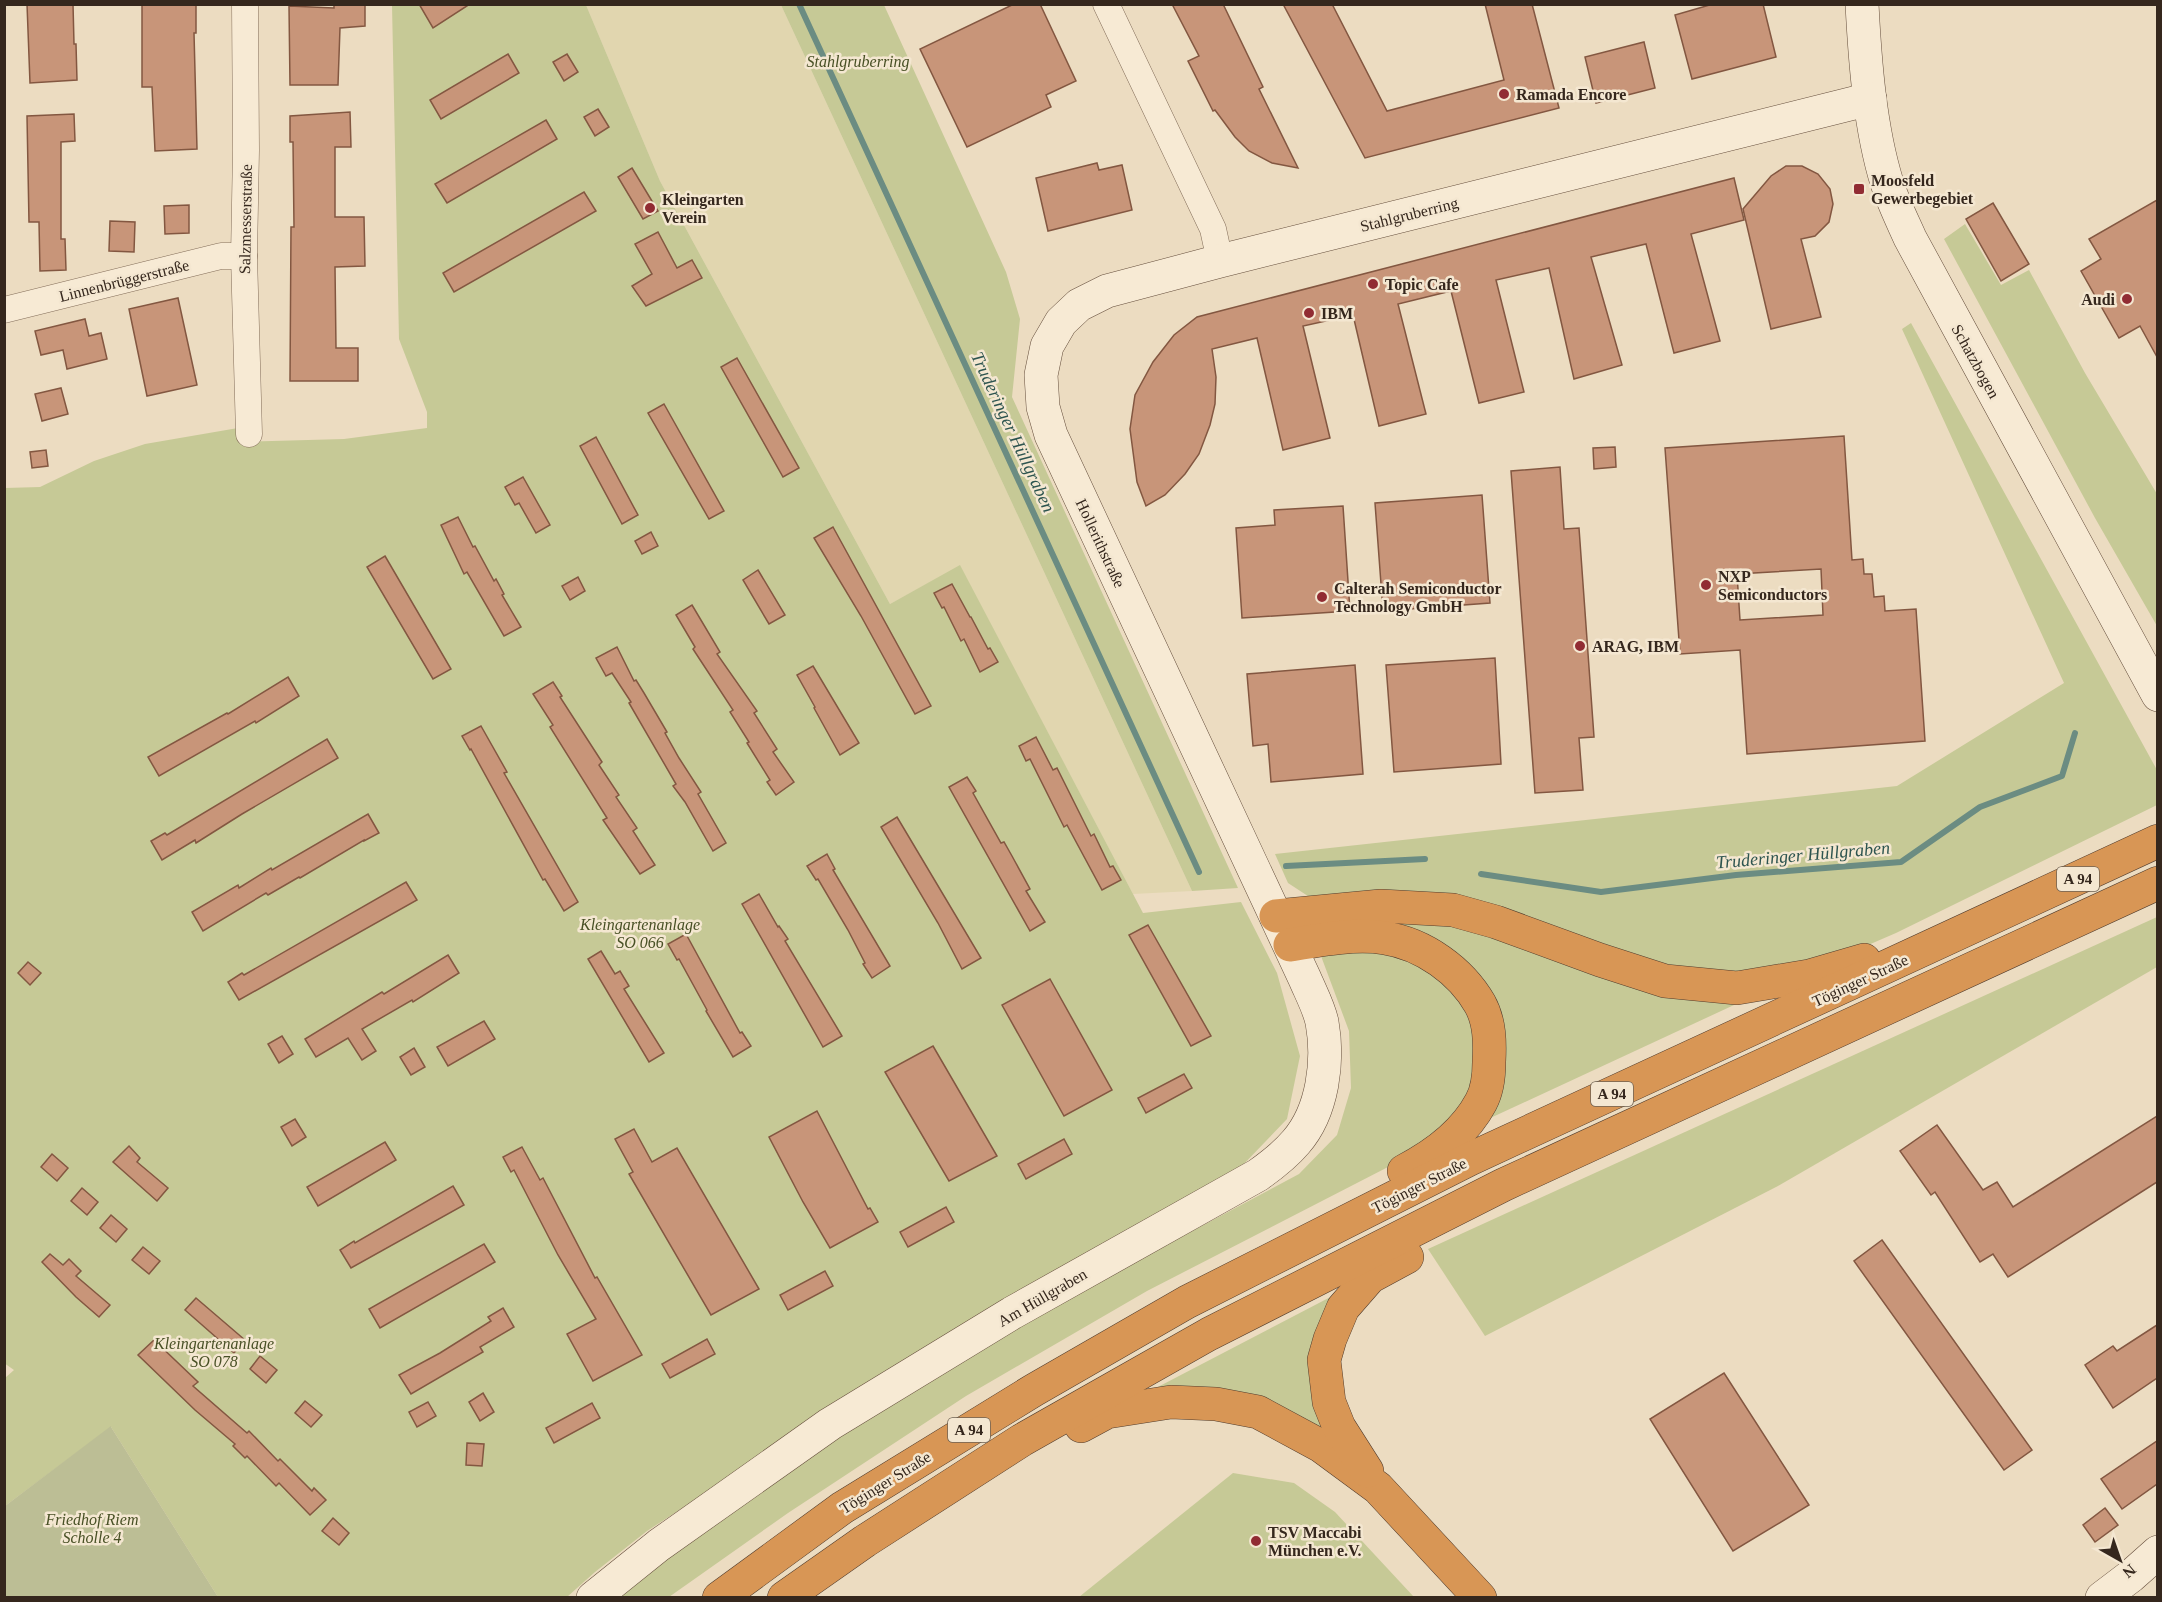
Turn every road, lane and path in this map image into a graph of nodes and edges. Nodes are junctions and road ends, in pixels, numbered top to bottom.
1 (244, 4) edge
2 (1106, 4) edge
3 (1862, 4) edge
4 (1870, 99) junction
5 (244, 256) junction
6 (1220, 261) junction
7 (4, 310) edge
8 (249, 434) dead end
9 (2157, 695) edge
10 (2157, 842) edge
11 (2157, 883) edge
12 (1999, 915) junction
13 (1276, 916) junction
14 (1290, 945) junction
15 (1503, 1185) junction
16 (1230, 1281) junction
17 (1022, 1440) junction
18 (1378, 1488) junction
19 (2157, 1552) edge
20 (2144, 1569) edge
21 (593, 1598) edge
22 (719, 1598) edge
23 (784, 1598) edge
24 (1480, 1598) edge
25 (2102, 1598) edge

1 - 5 street, Salzmesserstraße
2 - 6 street
3 - 4 main road, Schatzbogen
4 - 6 main road, Stahlgruberring
4 - 9 main road, Schatzbogen
5 - 7 street, Linnenbrüggerstraße
5 - 8 street, Salzmesserstraße
6 - 13 main road, Hollerithstraße
10 - 12 highway, Töginger Straße / A 94
11 - 15 highway, A 94
12 - 13 highway
12 - 16 highway, Töginger Straße / A 94
13 - 14 main road, Am Hüllgraben
14 - 16 highway
14 - 21 main road, Am Hüllgraben
15 - 17 highway, A 94
15 - 18 highway
16 - 22 highway, Töginger Straße / A 94
17 - 18 highway
17 - 23 highway, A 94
18 - 24 highway
19 - 20 main road
20 - 25 main road

